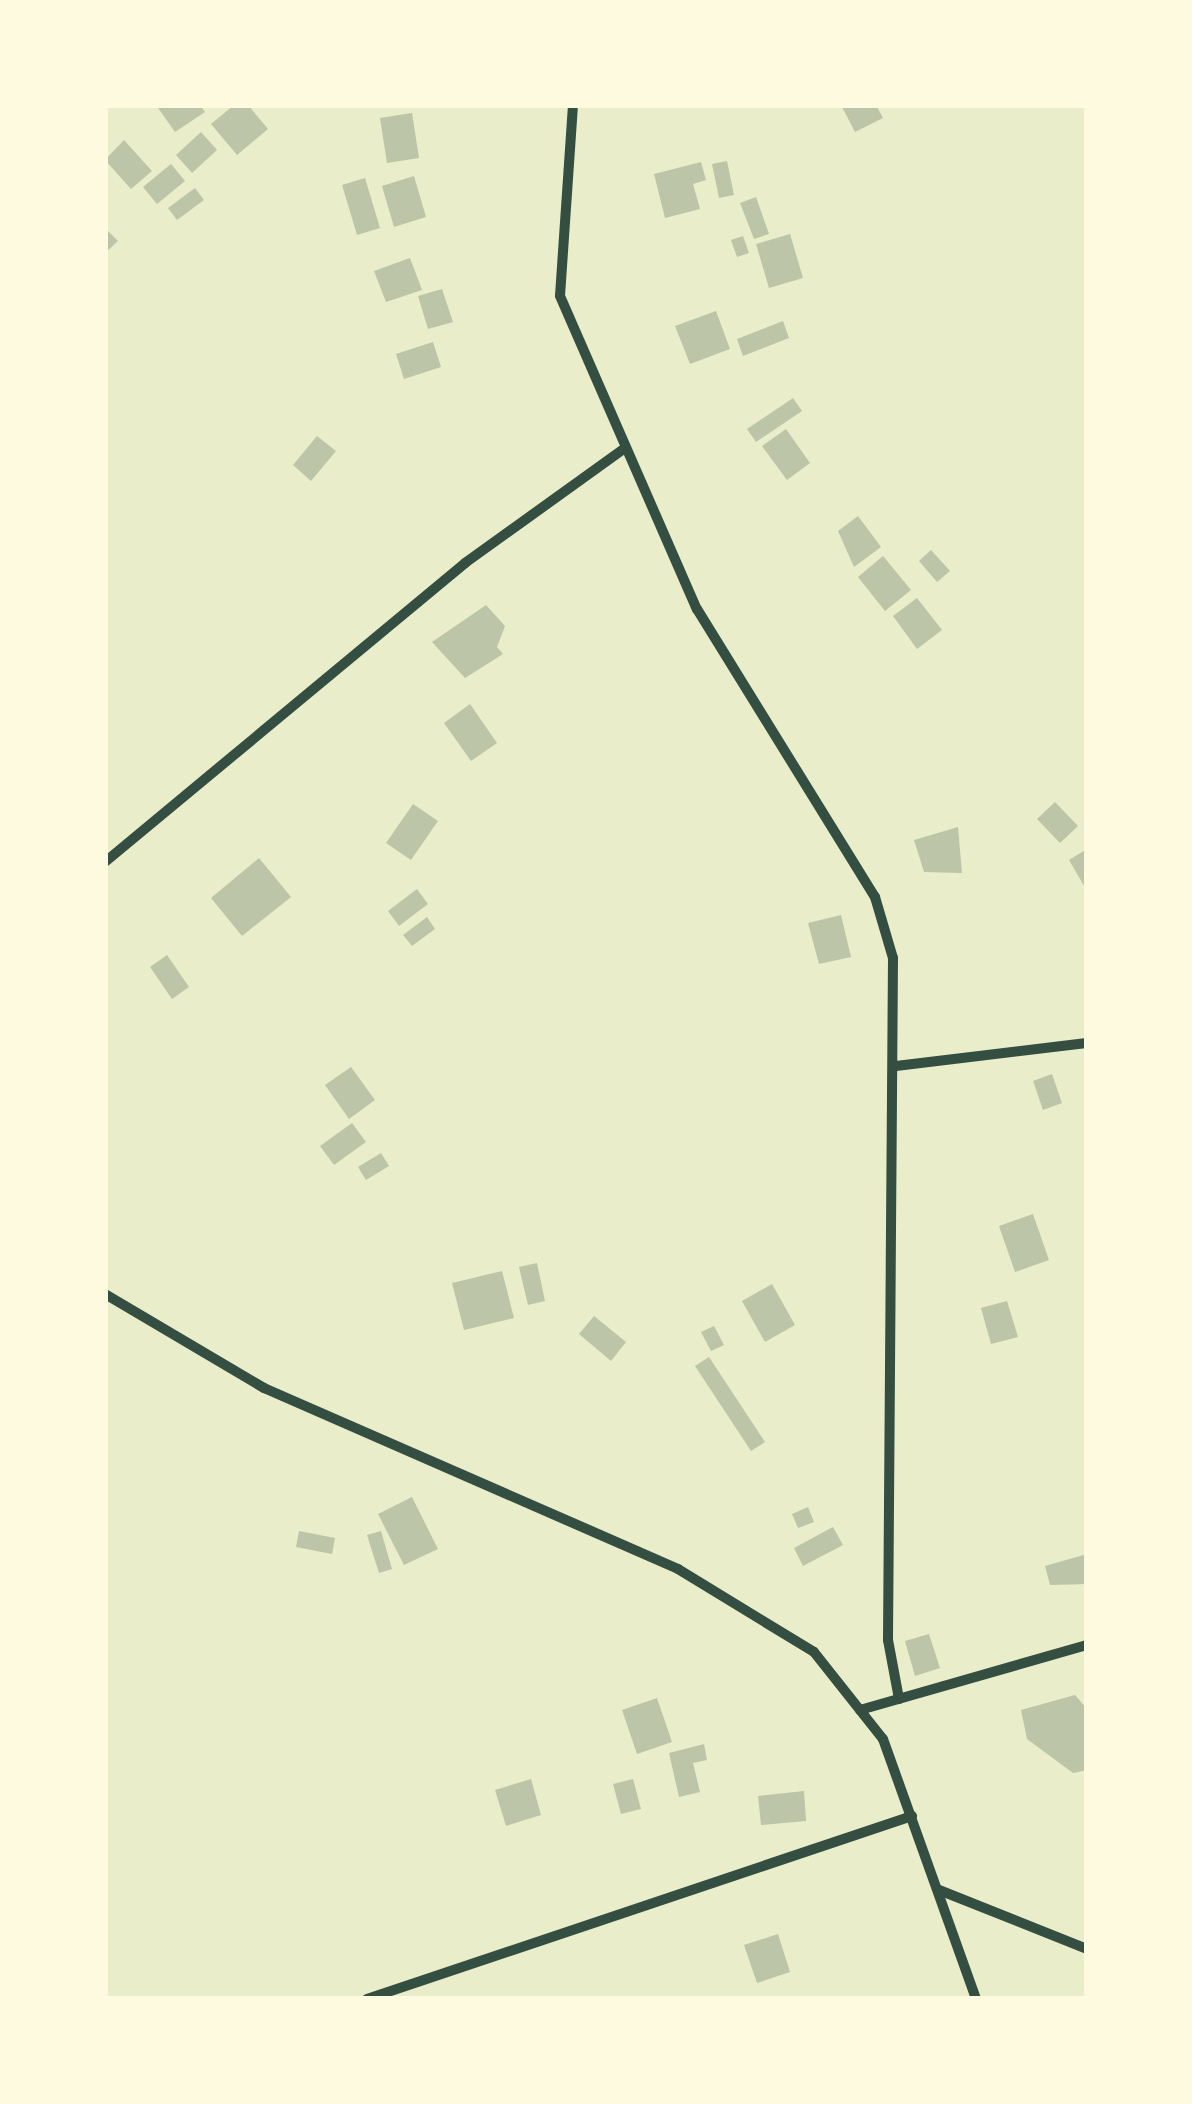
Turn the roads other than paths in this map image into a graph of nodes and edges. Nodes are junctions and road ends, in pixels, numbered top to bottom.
1 (573, 105) edge
2 (625, 448) junction
3 (105, 862) edge
4 (1087, 1043) edge
5 (896, 1066) junction
6 (105, 1294) edge
7 (1087, 1645) edge
8 (899, 1699) junction
9 (860, 1710) junction
10 (912, 1816) junction
11 (939, 1890) junction
12 (1087, 1949) edge
13 (367, 1999) edge
14 (976, 1999) edge

1 - 2 street
2 - 3 street
2 - 5 street
4 - 5 street
5 - 8 street
6 - 9 street
7 - 8 street
8 - 9 street
9 - 10 street
10 - 11 street
10 - 13 street
11 - 12 street
11 - 14 street

